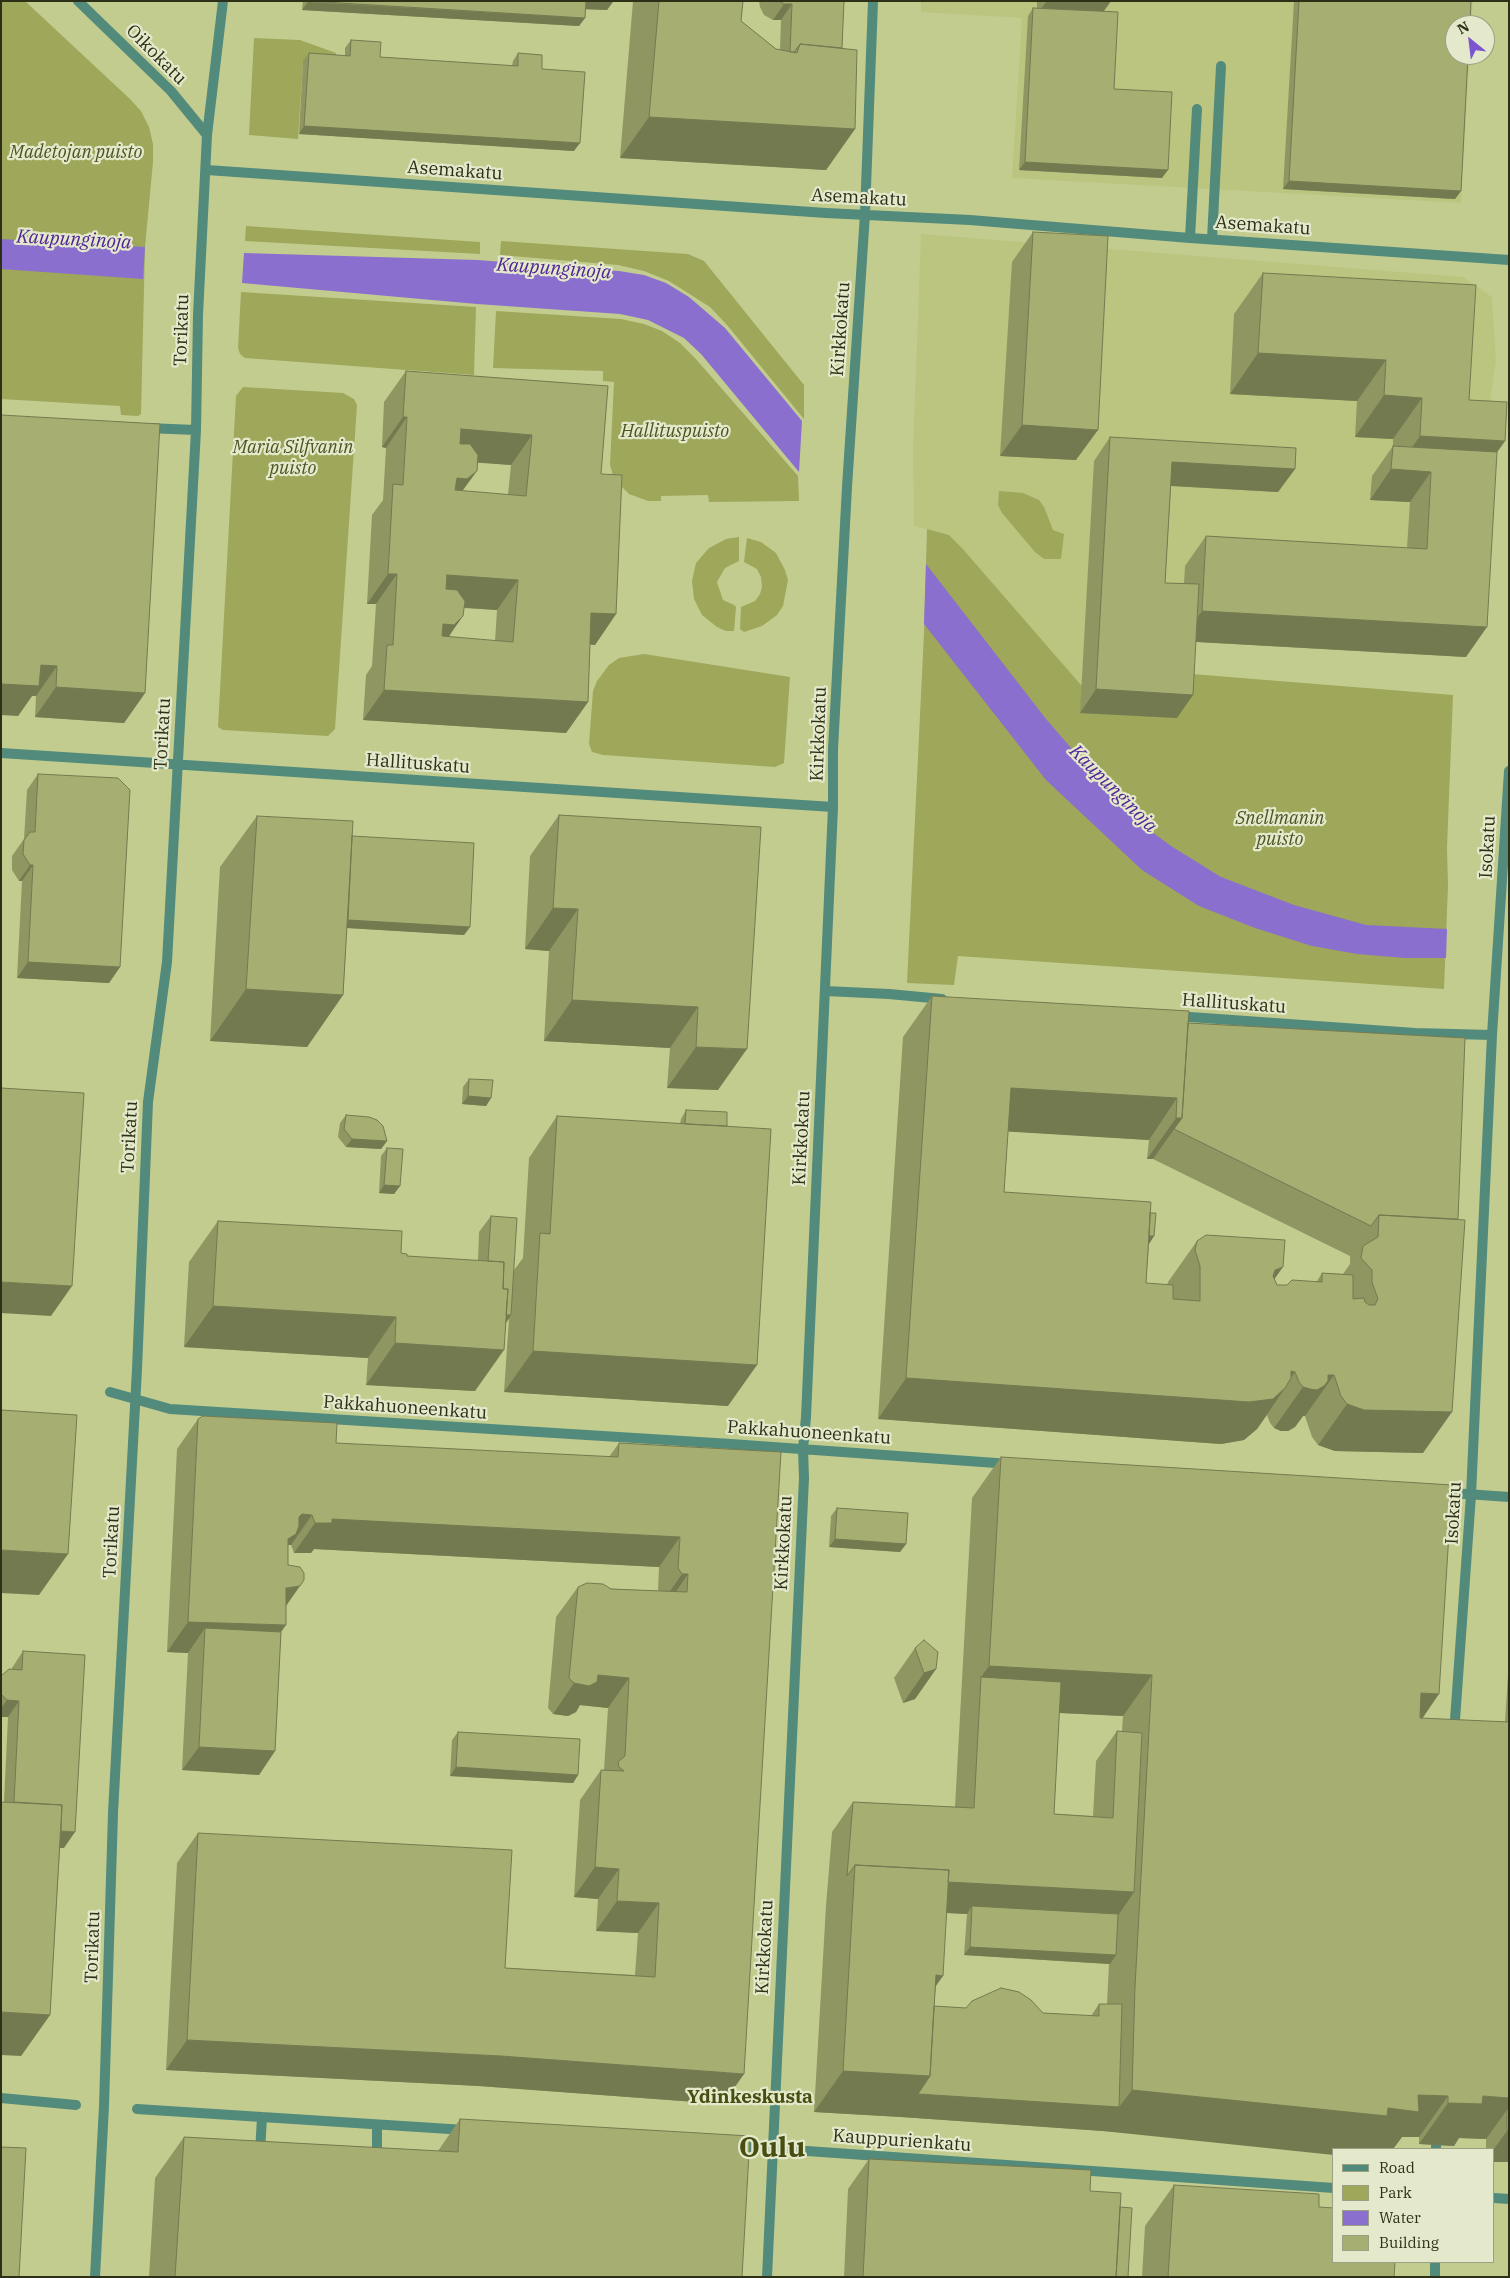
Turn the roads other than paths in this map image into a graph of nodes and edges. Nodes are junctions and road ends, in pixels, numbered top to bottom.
1 (78, 1) edge
2 (222, 1) edge
3 (873, 1) edge
4 (1221, 66) dead end
5 (1197, 109) dead end
6 (207, 134) junction
7 (207, 170) junction
8 (865, 214) junction
9 (1190, 238) junction
10 (1212, 239) junction
11 (1509, 260) edge
12 (138, 428) edge
13 (196, 430) junction
14 (1, 753) edge
15 (178, 765) junction
16 (1509, 771) edge
17 (833, 807) junction
18 (1506, 893) edge
19 (825, 991) junction
20 (954, 1000) edge
21 (1162, 1015) edge
22 (1492, 1035) junction
23 (110, 1392) dead end
24 (134, 1401) junction
25 (803, 1449) junction
26 (1020, 1464) edge
27 (1424, 1491) edge
28 (1472, 1495) junction
29 (1509, 1497) edge
30 (1454, 1742) edge
31 (1, 2098) edge
32 (76, 2105) dead end
33 (138, 2109) dead end
34 (262, 2117) junction
35 (377, 2125) junction
36 (475, 2130) edge
37 (723, 2146) edge
38 (772, 2149) junction
39 (259, 2164) edge
40 (376, 2172) edge
41 (1332, 2188) edge
42 (1495, 2198) edge
43 (1509, 2199) edge
44 (1435, 2263) edge
45 (95, 2277) edge
46 (767, 2277) edge
47 (1435, 2277) edge

1 - 6 street, Oikokatu
2 - 6 street, Torikatu
3 - 8 street, Kirkkokatu
4 - 10 street
5 - 9 street
6 - 7 street, Torikatu
7 - 8 street, Asemakatu
7 - 13 street, Torikatu
8 - 9 street, Asemakatu
8 - 17 street, Kirkkokatu
9 - 10 street, Asemakatu
10 - 11 street, Asemakatu
12 - 13 street
13 - 15 street, Torikatu
14 - 15 street, Hallituskatu
15 - 17 street, Hallituskatu
15 - 24 street, Torikatu
16 - 18 street, Isokatu
17 - 19 street, Kirkkokatu
18 - 22 street, Isokatu
19 - 20 street
19 - 25 street, Kirkkokatu
21 - 22 street, Hallituskatu
22 - 28 street, Isokatu
23 - 24 street, Pakkahuoneenkatu
24 - 25 street, Pakkahuoneenkatu
24 - 45 street, Torikatu
25 - 26 street, Pakkahuoneenkatu
25 - 38 street, Kirkkokatu
27 - 28 street
28 - 29 street
28 - 30 street, Isokatu
31 - 32 street
33 - 34 street
34 - 35 street
34 - 39 street
35 - 36 street
35 - 40 street
37 - 38 street, Kauppurienkatu
38 - 41 street, Kauppurienkatu
38 - 46 street, Kirkkokatu
42 - 43 street
44 - 47 street

